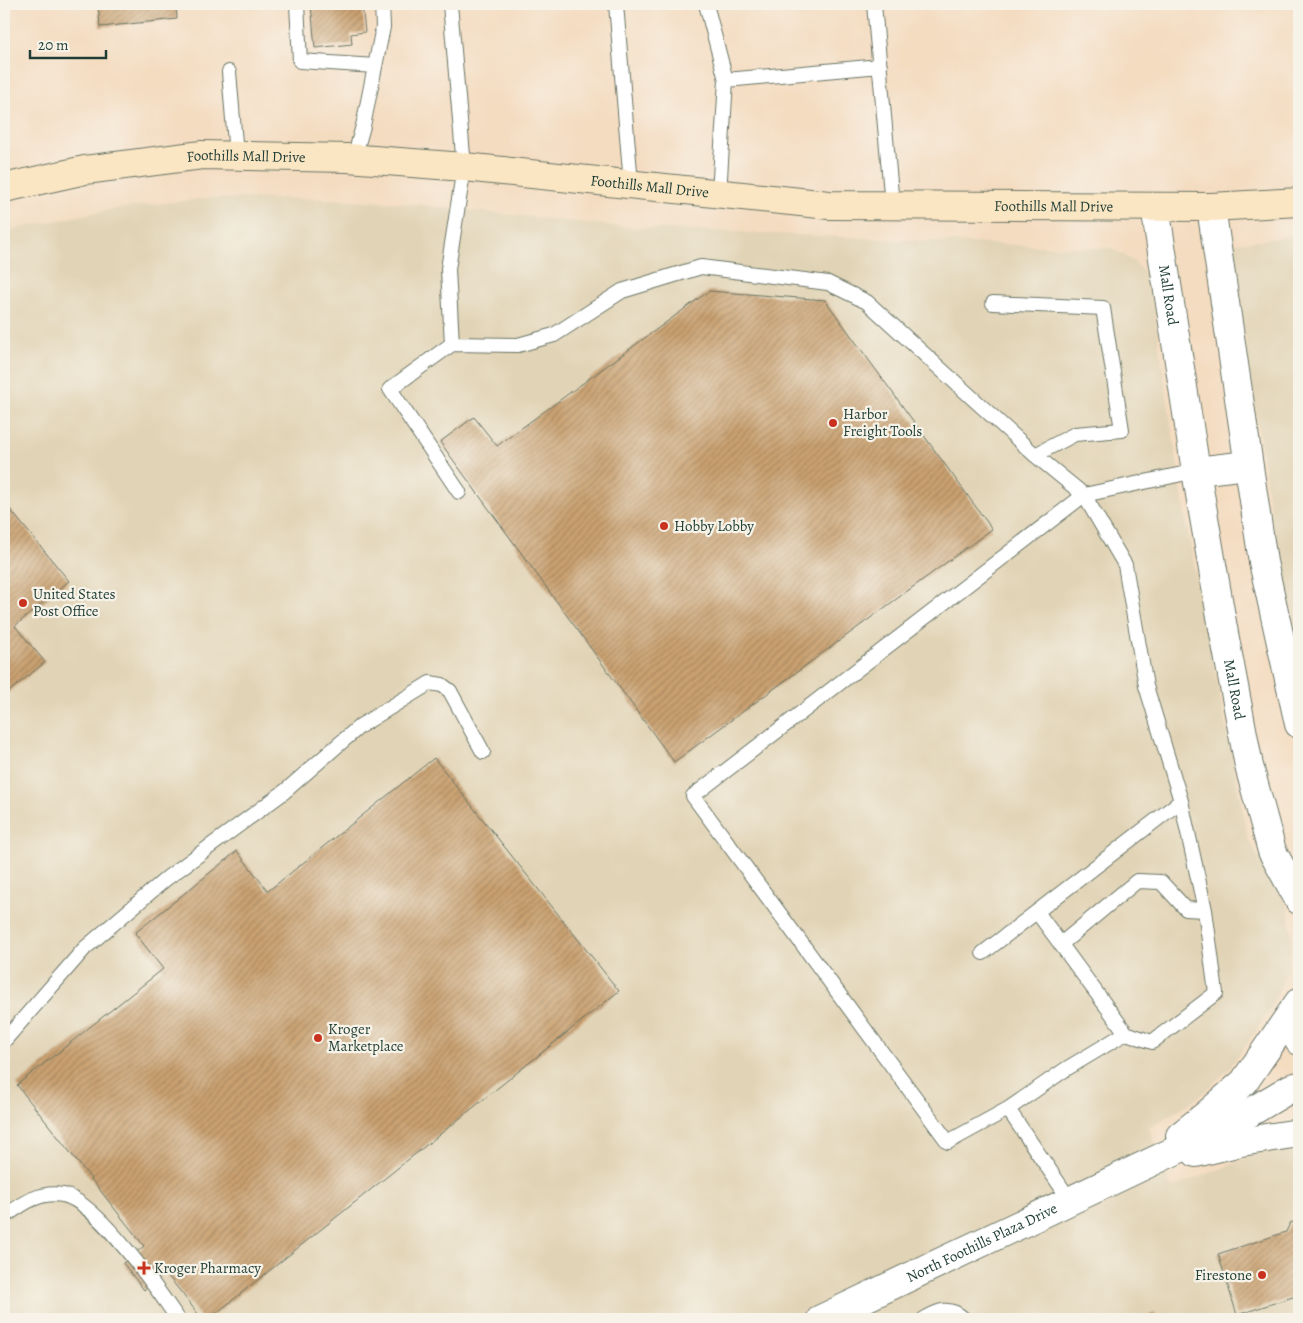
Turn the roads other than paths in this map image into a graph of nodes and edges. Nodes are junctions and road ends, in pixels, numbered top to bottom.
1 (297, 4) edge
2 (382, 4) edge
3 (450, 4) edge
4 (616, 4) edge
5 (706, 4) edge
6 (874, 4) edge
7 (375, 66) junction
8 (880, 66) junction
9 (228, 72) dead end
10 (726, 80) junction
11 (236, 156) junction
12 (354, 158) junction
13 (464, 167) junction
14 (631, 184) junction
15 (4, 188) edge
16 (719, 194) junction
17 (1299, 202) edge
18 (892, 205) junction
19 (1155, 207) junction
20 (1211, 207) junction
21 (993, 303) dead end
22 (452, 344) junction
23 (1035, 456) junction
24 (1248, 465) junction
25 (1196, 471) junction
26 (459, 492) dead end
27 (1084, 495) junction
28 (1299, 724) edge
29 (483, 752) dead end
30 (1181, 801) junction
31 (1299, 900) edge
32 (1205, 910) junction
33 (1037, 912) junction
34 (1061, 944) junction
35 (983, 953) dead end
36 (1299, 1002) edge
37 (1299, 1007) edge
38 (1126, 1033) junction
39 (4, 1041) edge
40 (1299, 1041) edge
41 (1299, 1086) edge
42 (1008, 1109) junction
43 (1299, 1132) edge
44 (1141, 1166) junction
45 (1070, 1200) junction
46 (4, 1217) edge
47 (178, 1319) edge
48 (820, 1319) edge
49 (924, 1319) edge
50 (964, 1319) edge

1 - 7 lane
2 - 7 lane
3 - 13 lane
4 - 14 lane
5 - 10 lane
6 - 8 lane
7 - 12 lane
8 - 10 lane
8 - 18 lane
9 - 11 lane
10 - 16 lane
11 - 12 main road, Foothills Mall Drive
11 - 15 main road, Foothills Mall Drive
12 - 13 main road, Foothills Mall Drive
13 - 14 main road, Foothills Mall Drive
13 - 22 lane
14 - 16 main road, Foothills Mall Drive
16 - 18 main road, Foothills Mall Drive
17 - 20 main road, Foothills Mall Drive
18 - 19 main road, Foothills Mall Drive
19 - 20 main road, Foothills Mall Drive
19 - 25 street, Mall Road
20 - 24 street
21 - 23 lane
22 - 23 lane
22 - 26 lane
23 - 27 lane
24 - 25 street
24 - 28 street
25 - 27 lane
25 - 31 street, Mall Road
27 - 30 lane
27 - 42 lane
29 - 39 lane
30 - 32 lane
30 - 33 lane
32 - 34 lane
32 - 38 lane
33 - 34 lane
33 - 35 lane
34 - 38 lane
36 - 44 street, North Foothills Plaza Drive
37 - 40 street
38 - 42 lane
41 - 44 street, North Foothills Plaza Drive
42 - 45 lane
43 - 44 street, North Foothills Plaza Drive
44 - 45 street, North Foothills Plaza Drive
45 - 48 street, North Foothills Plaza Drive
46 - 47 lane
49 - 50 lane

